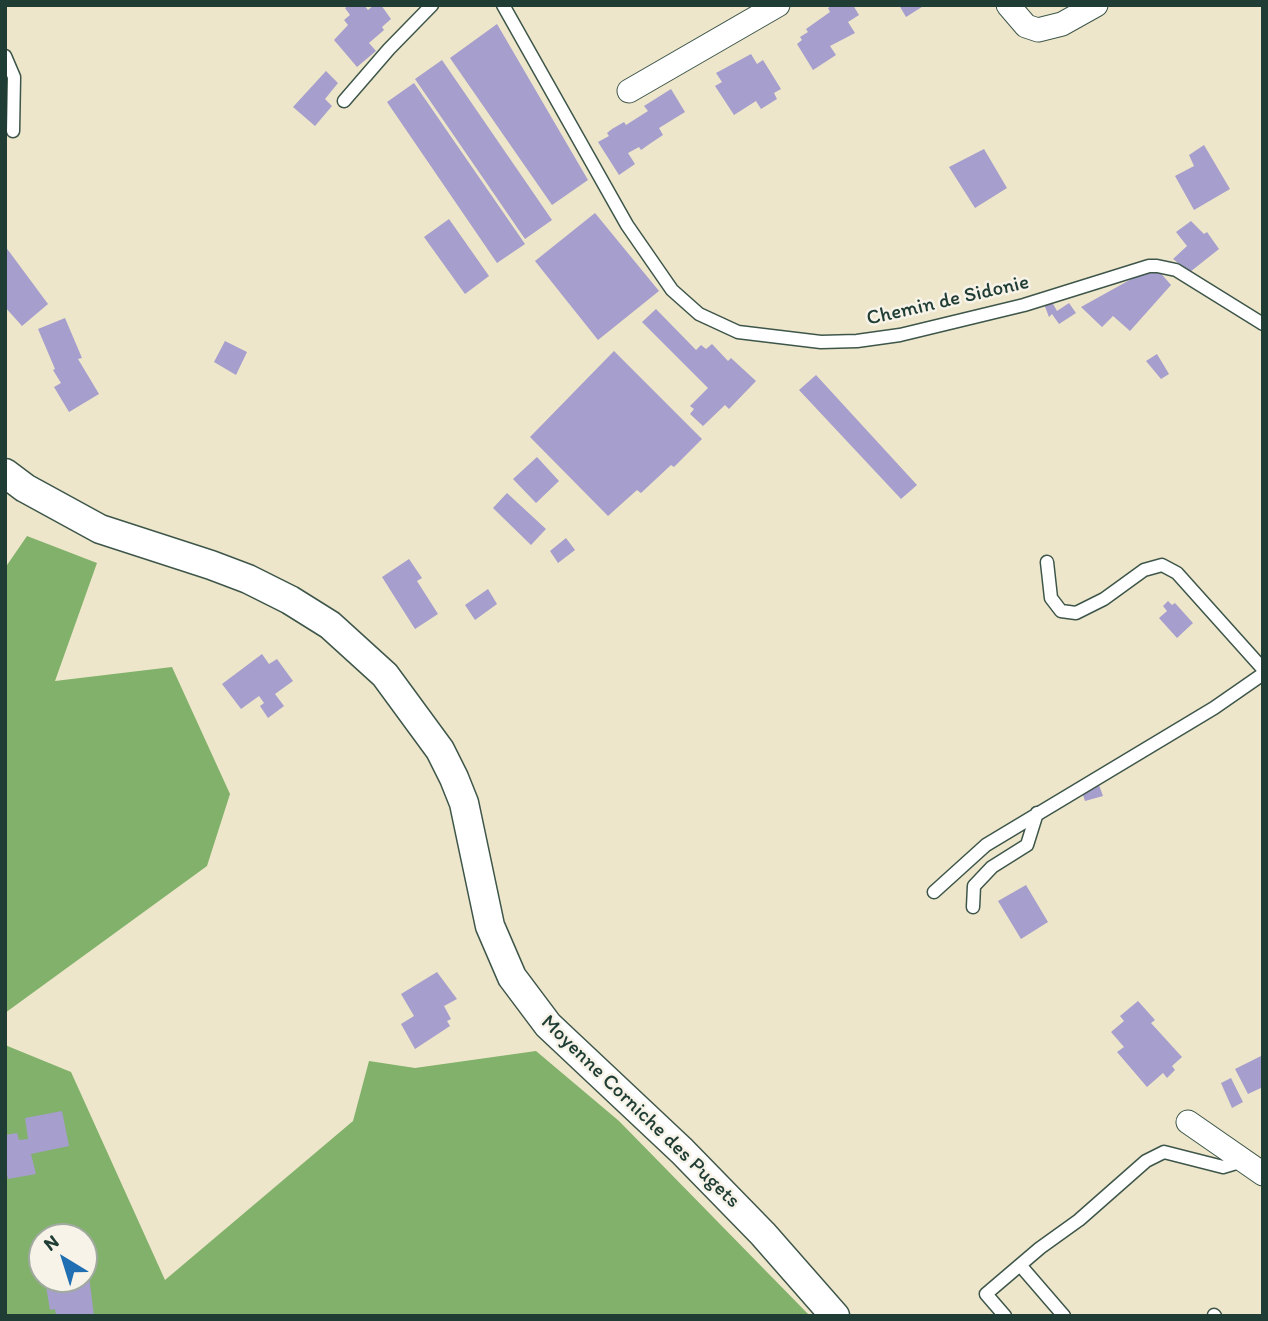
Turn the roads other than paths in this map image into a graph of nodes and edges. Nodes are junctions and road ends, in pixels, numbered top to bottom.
1 (432, 5) edge
2 (502, 5) edge
3 (778, 5) edge
4 (1008, 5) edge
5 (1096, 5) edge
6 (5, 56) edge
7 (628, 91) dead end
8 (344, 101) dead end
9 (13, 131) dead end
10 (1263, 324) edge
11 (5, 473) edge
12 (1047, 562) dead end
13 (1263, 671) edge
14 (1037, 813) junction
15 (934, 892) dead end
16 (974, 907) dead end
17 (1188, 1122) dead end
18 (1243, 1161) junction
19 (1263, 1174) edge
20 (1020, 1265) junction
21 (1004, 1315) edge
22 (835, 1316) edge
23 (1065, 1316) edge

1 - 8 lane
2 - 10 lane, Chemin de Sidonie
3 - 7 street
4 - 5 street
6 - 9 lane
11 - 22 street, Moyenne Corniche des Pugets
12 - 13 lane
13 - 14 lane
14 - 15 lane
14 - 16 lane
17 - 18 street
18 - 19 street
18 - 20 lane
20 - 21 lane
20 - 23 lane

